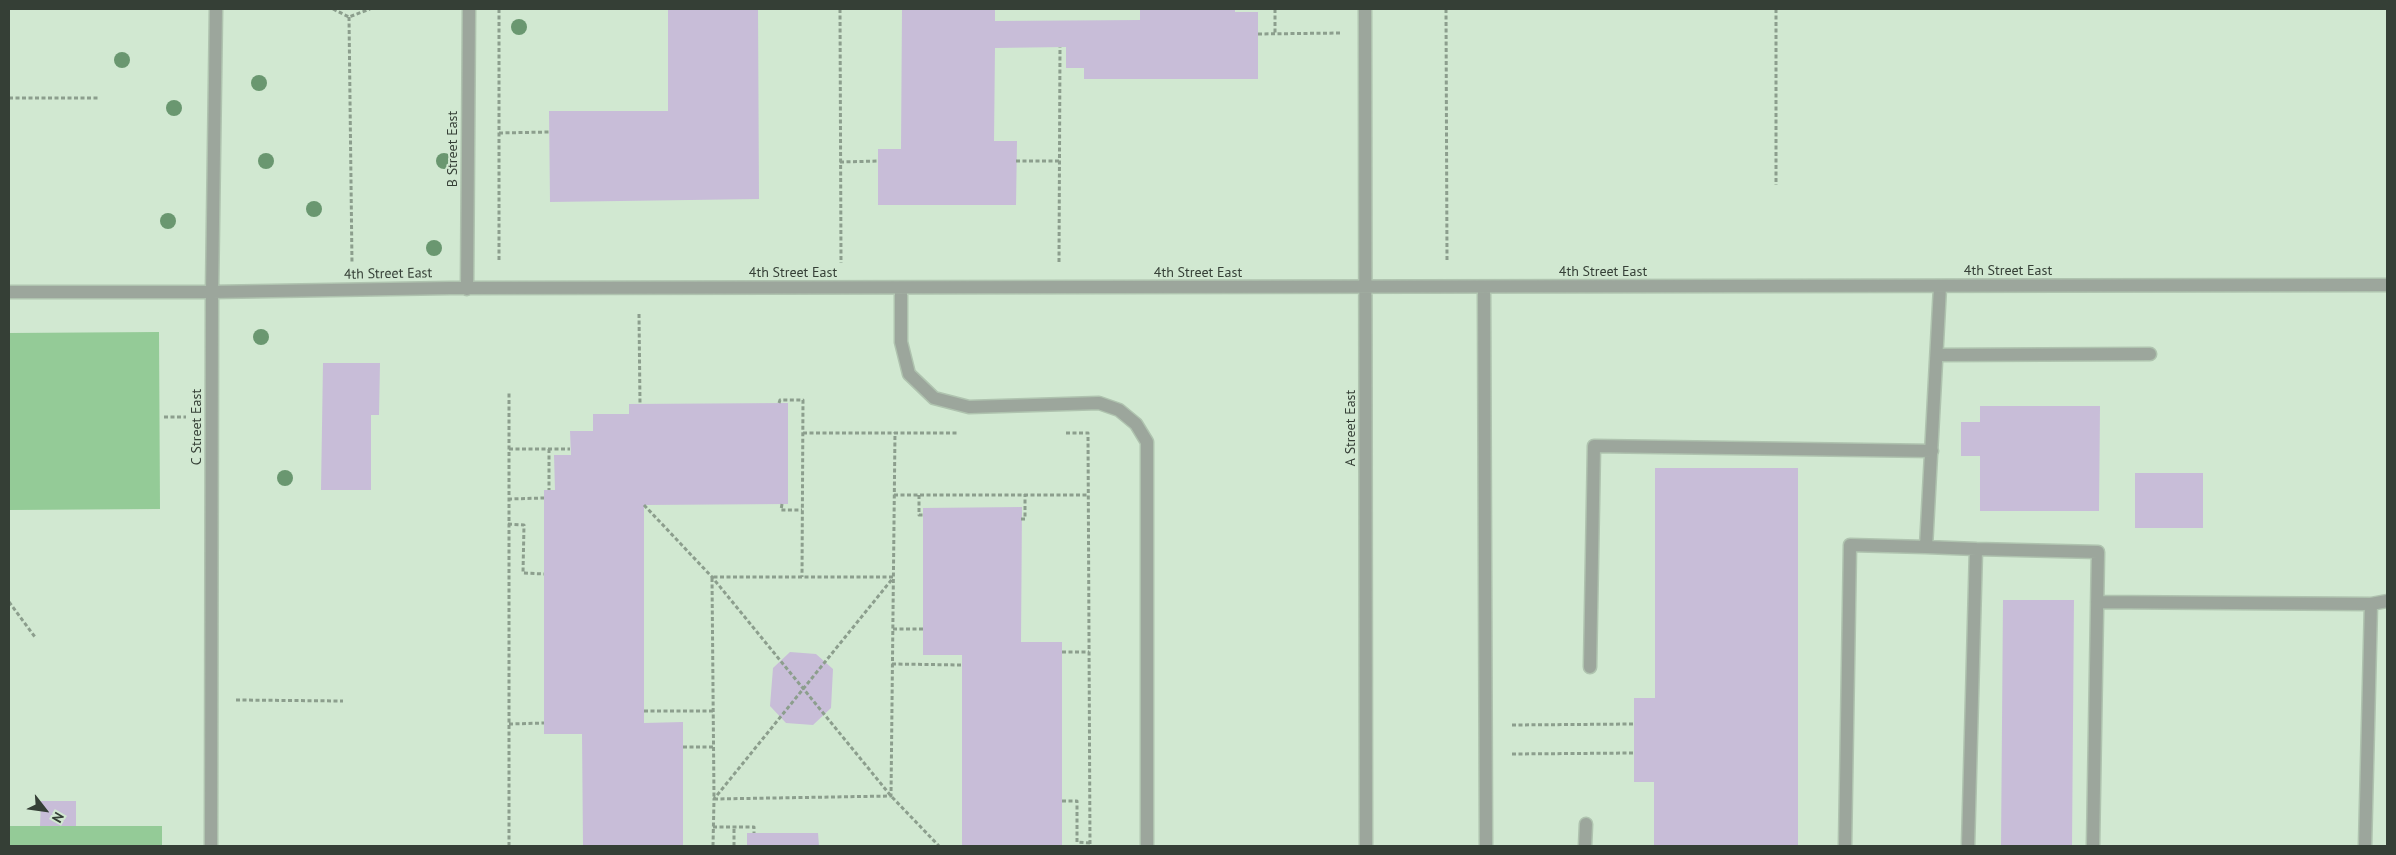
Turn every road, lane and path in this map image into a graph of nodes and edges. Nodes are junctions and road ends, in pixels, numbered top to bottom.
1 (216, 9) edge
2 (333, 9) edge
3 (370, 9) edge
4 (469, 9) edge
5 (500, 9) edge
6 (840, 9) edge
7 (1275, 9) edge
8 (1366, 9) edge
9 (1446, 9) edge
10 (1776, 9) edge
11 (349, 17) junction
12 (1366, 33) junction
13 (1258, 34) dead end
14 (1275, 34) junction
15 (1060, 47) dead end
16 (9, 98) edge
17 (98, 98) dead end
18 (549, 132) dead end
19 (499, 133) junction
20 (878, 161) dead end
21 (1016, 161) dead end
22 (1059, 161) junction
23 (840, 162) junction
24 (1776, 185) dead end
25 (499, 260) dead end
26 (2387, 285) edge
27 (1940, 287) junction
28 (639, 288) junction
29 (841, 288) junction
30 (901, 288) junction
31 (1059, 288) junction
32 (1366, 288) junction
33 (1447, 288) junction
34 (1484, 288) junction
35 (468, 289) junction
36 (352, 290) junction
37 (9, 292) edge
38 (212, 292) junction
39 (2150, 354) dead end
40 (1937, 355) junction
41 (509, 391) dead end
42 (779, 403) dead end
43 (640, 404) dead end
44 (895, 432) junction
45 (963, 432) dead end
46 (802, 433) junction
47 (1059, 433) dead end
48 (508, 449) junction
49 (549, 449) junction
50 (570, 449) dead end
51 (1932, 451) junction
52 (549, 490) dead end
53 (1025, 494) junction
54 (1089, 494) junction
55 (894, 495) junction
56 (919, 495) junction
57 (544, 498) dead end
58 (508, 499) junction
59 (782, 504) dead end
60 (644, 505) dead end
61 (802, 510) junction
62 (923, 515) dead end
63 (1021, 519) dead end
64 (508, 524) junction
65 (1926, 546) junction
66 (1976, 549) junction
67 (544, 574) dead end
68 (712, 577) junction
69 (802, 577) junction
70 (893, 577) junction
71 (2387, 601) edge
72 (9, 602) edge
73 (2097, 602) junction
74 (2371, 604) junction
75 (893, 629) junction
76 (923, 629) dead end
77 (35, 637) dead end
78 (1062, 652) dead end
79 (1089, 652) junction
80 (892, 664) junction
81 (962, 665) dead end
82 (1590, 667) dead end
83 (803, 688) junction
84 (211, 700) junction
85 (343, 701) dead end
86 (644, 711) dead end
87 (713, 711) junction
88 (544, 723) dead end
89 (509, 724) junction
90 (1634, 724) dead end
91 (1485, 725) junction
92 (683, 747) dead end
93 (714, 747) junction
94 (1634, 753) dead end
95 (1486, 754) junction
96 (891, 796) junction
97 (714, 799) junction
98 (1062, 801) dead end
99 (1586, 824) dead end
100 (713, 827) junction
101 (734, 827) junction
102 (754, 833) dead end
103 (1090, 844) edge
104 (211, 846) edge
105 (509, 846) edge
106 (713, 846) edge
107 (734, 846) edge
108 (939, 846) edge
109 (1147, 846) edge
110 (1366, 846) edge
111 (1486, 846) edge
112 (1585, 846) edge
113 (1845, 846) edge
114 (1968, 846) edge
115 (2094, 846) edge
116 (2365, 846) edge

1 - 38 street, C Street East
2 - 11 path
3 - 11 path
4 - 35 street, B Street East
5 - 19 path
6 - 23 path
7 - 14 path
8 - 12 street, A Street East
9 - 33 path
10 - 24 path
11 - 36 path
12 - 14 path
12 - 32 street, A Street East
13 - 14 path
15 - 22 path
16 - 17 path
18 - 19 path
19 - 25 path
20 - 23 path
21 - 22 path
22 - 31 path
23 - 29 path
26 - 27 street, 4th Street East
27 - 34 street, 4th Street East
27 - 40 street
28 - 29 street, 4th Street East
28 - 35 street, 4th Street East
28 - 43 path
29 - 30 street, 4th Street East
30 - 31 street, 4th Street East
30 - 109 street
31 - 32 street, 4th Street East
32 - 33 street, 4th Street East
32 - 110 street, A Street East
33 - 34 street, 4th Street East
34 - 91 street
35 - 36 street, 4th Street East
36 - 38 street, 4th Street East
37 - 38 street, 4th Street East
38 - 84 street, C Street East
39 - 40 street
40 - 51 street
41 - 48 path
42 - 46 path
44 - 45 path
44 - 46 path
44 - 55 path
46 - 61 path
47 - 54 path
48 - 49 path
48 - 58 path
49 - 50 path
49 - 52 path
51 - 65 street
51 - 82 street
53 - 54 path
53 - 56 path
53 - 63 path
54 - 79 path
55 - 56 path
55 - 70 path
56 - 62 path
57 - 58 path
58 - 64 path
59 - 61 path
60 - 68 path
61 - 69 path
64 - 67 path
64 - 89 path
65 - 66 street
65 - 113 street
66 - 73 street
66 - 114 street
68 - 69 path
68 - 83 path
68 - 87 path
69 - 70 path
70 - 75 path
70 - 83 path
71 - 74 street
72 - 77 path
73 - 74 street
73 - 115 street
74 - 116 street
75 - 76 path
75 - 80 path
78 - 79 path
79 - 103 path
80 - 81 path
80 - 96 path
83 - 96 path
83 - 97 path
84 - 85 path
84 - 104 street, C Street East
86 - 87 path
87 - 93 path
88 - 89 path
89 - 105 path
90 - 91 path
91 - 95 street
92 - 93 path
93 - 97 path
94 - 95 path
95 - 111 street
96 - 97 path
96 - 108 path
97 - 100 path
98 - 103 path
99 - 112 street
100 - 101 path
100 - 106 path
101 - 102 path
101 - 107 path

